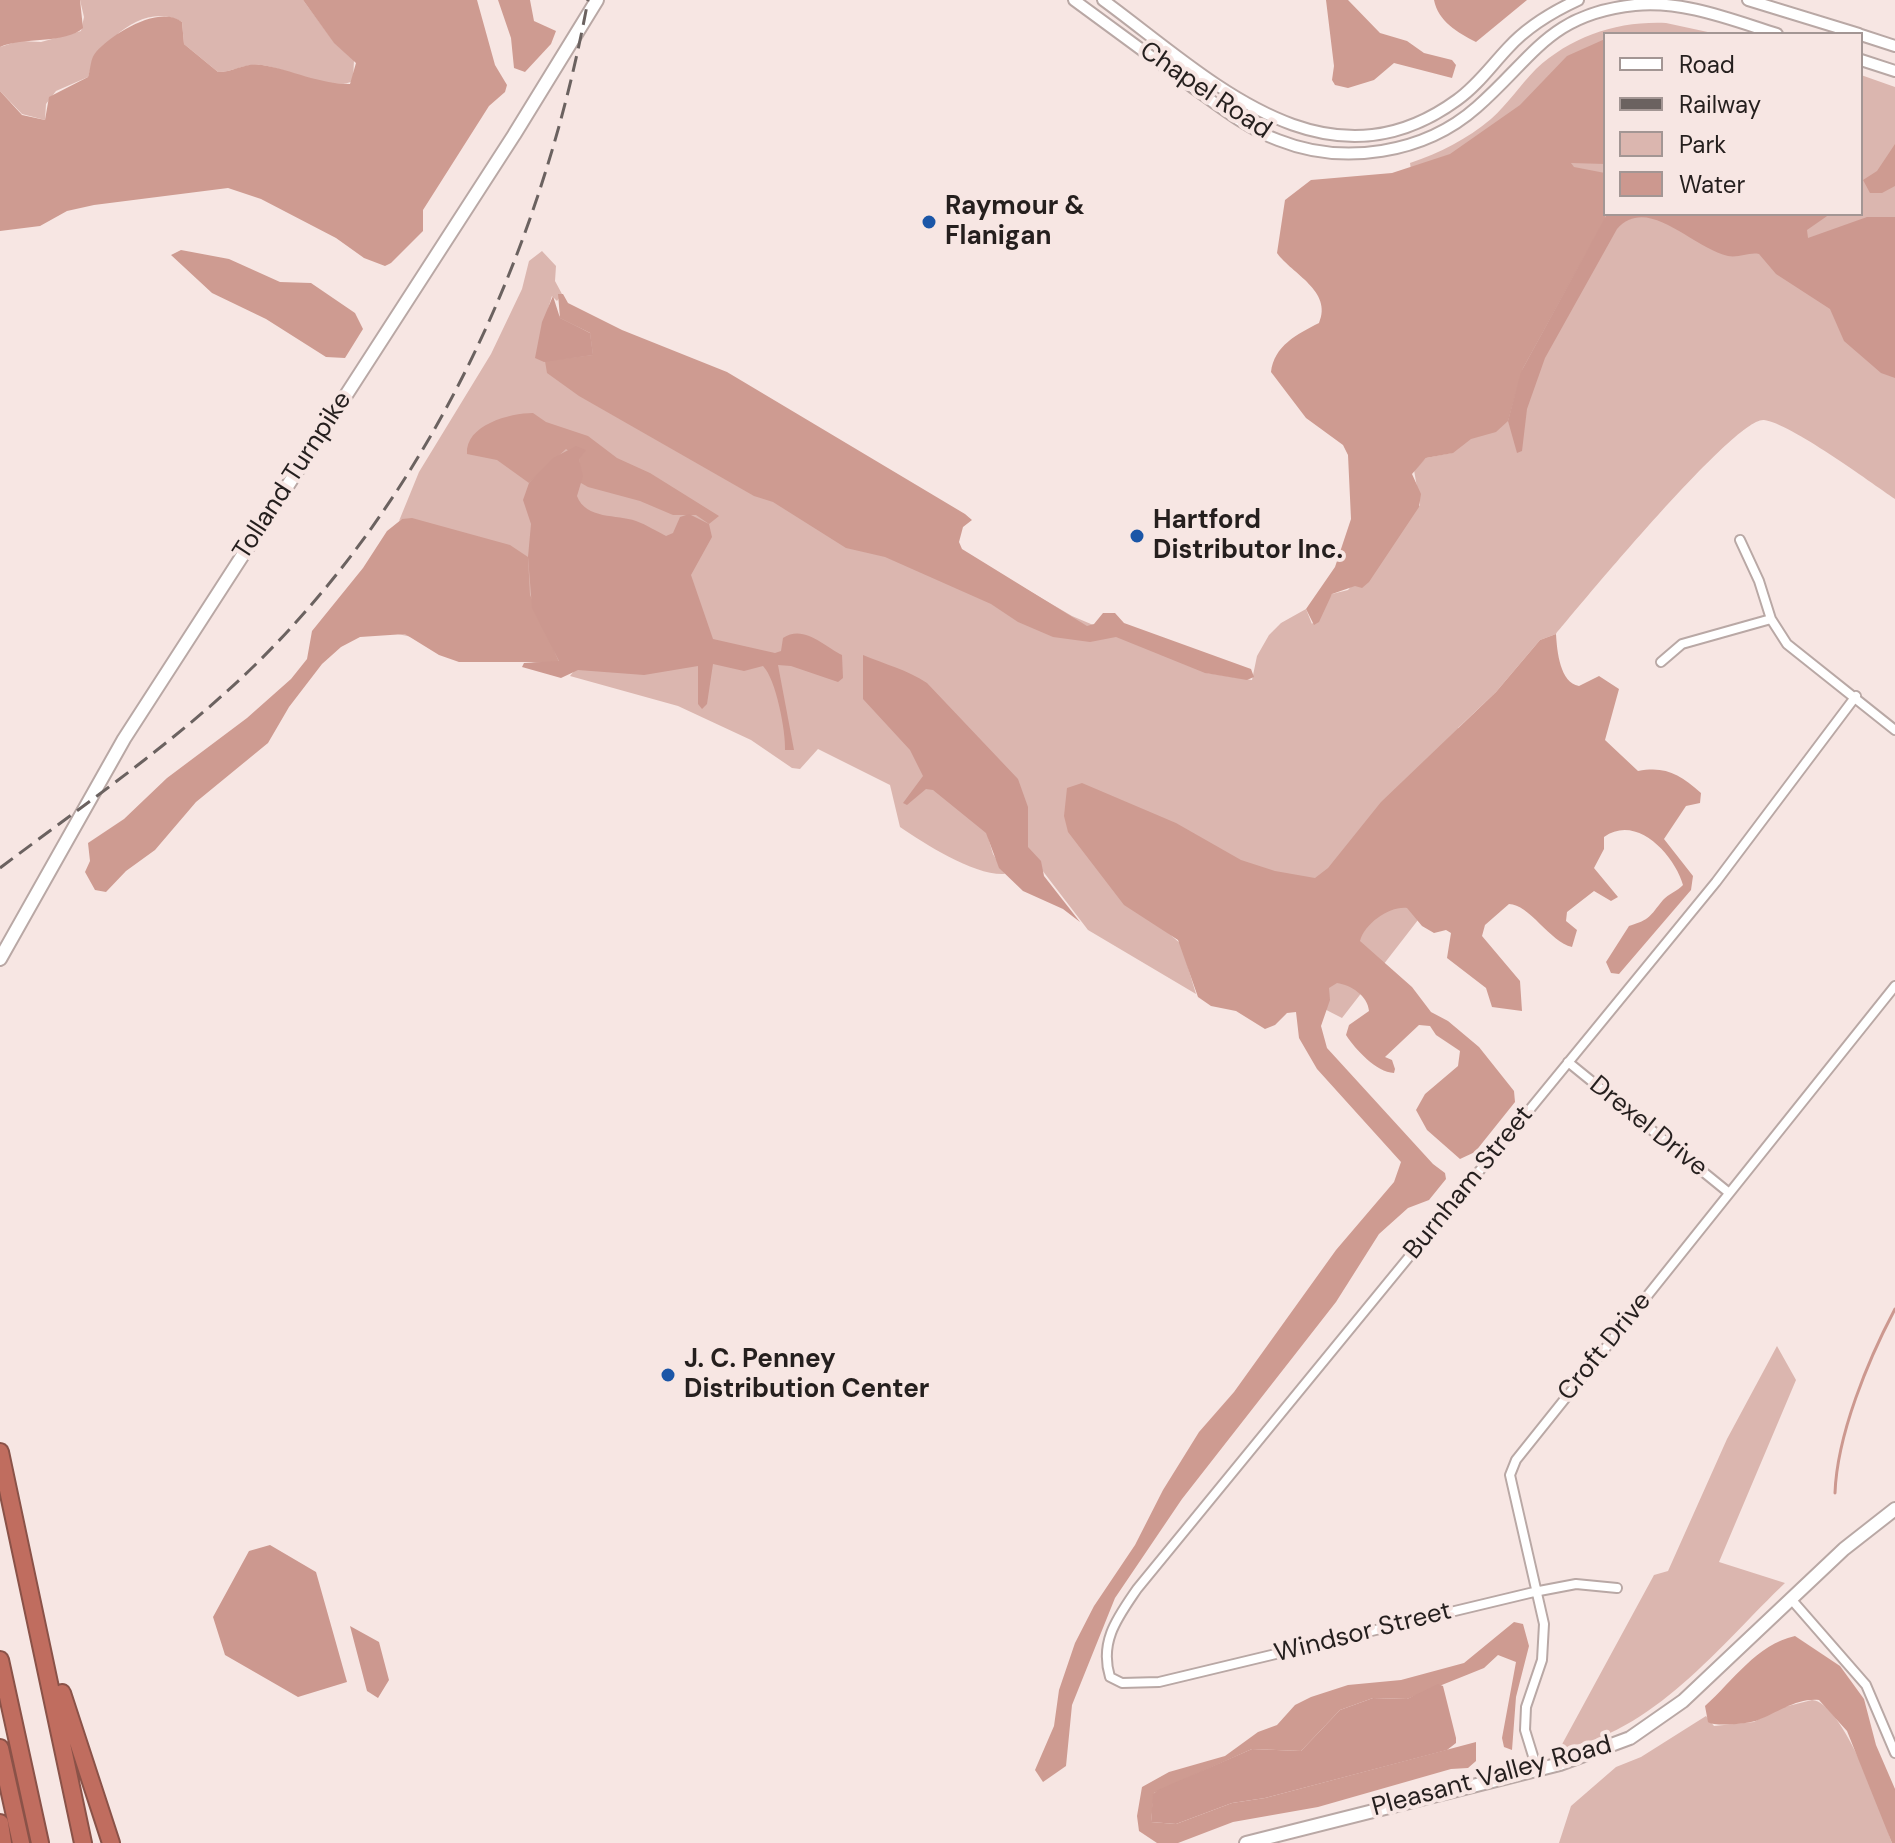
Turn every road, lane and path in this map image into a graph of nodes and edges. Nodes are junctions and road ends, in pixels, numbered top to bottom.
1 (597, 0) edge
2 (1074, 0) edge
3 (1103, 0) edge
4 (1578, 0) edge
5 (1748, 0) edge
6 (1659, 2) edge
7 (1139, 27) junction
8 (1770, 32) edge
9 (1853, 32) edge
10 (1863, 35) edge
11 (1129, 40) junction
12 (1895, 46) edge
13 (1863, 61) edge
14 (1895, 71) edge
15 (1246, 104) junction
16 (1236, 118) junction
17 (1740, 540) dead end
18 (1771, 619) junction
19 (1661, 662) dead end
20 (1856, 696) junction
21 (1895, 730) edge
22 (0, 959) edge
23 (1895, 986) edge
24 (1568, 1062) junction
25 (1728, 1192) junction
26 (0, 1452) edge
27 (1895, 1509) edge
28 (28, 1580) junction
29 (1617, 1588) dead end
30 (1534, 1592) junction
31 (1791, 1599) junction
32 (0, 1660) edge
33 (1110, 1677) joint
34 (0, 1748) edge
35 (1895, 1753) edge
36 (1537, 1769) junction
37 (0, 1823) edge
38 (3, 1843) edge
39 (21, 1843) edge
40 (40, 1843) edge
41 (83, 1843) edge
42 (111, 1843) edge
43 (1246, 1843) edge

1 - 22 main road, Tolland Turnpike
2 - 11 street, Chapel Road
3 - 7 street, Chapel Road
4 - 15 street, Chapel Road
5 - 9 street
6 - 8 street, Chapel Road
6 - 16 street, Chapel Road
7 - 11 street
7 - 15 street, Chapel Road
10 - 12 street
11 - 16 street, Chapel Road
13 - 14 street
15 - 16 street
17 - 18 street
18 - 19 street
18 - 20 street
20 - 21 street
20 - 24 street, Burnham Street
23 - 25 street, Croft Drive
24 - 25 street, Drexel Drive
24 - 33 street, Burnham Street
25 - 30 street, Croft Drive
26 - 28 highway
27 - 31 main road, Pleasant Valley Road
28 - 41 highway
28 - 42 highway
29 - 30 street, Windsor Street
30 - 33 street, Windsor Street
30 - 36 street, Croft Drive
31 - 35 street
31 - 36 main road, Pleasant Valley Road
32 - 40 highway
34 - 39 highway
36 - 43 main road, Pleasant Valley Road
37 - 38 highway

